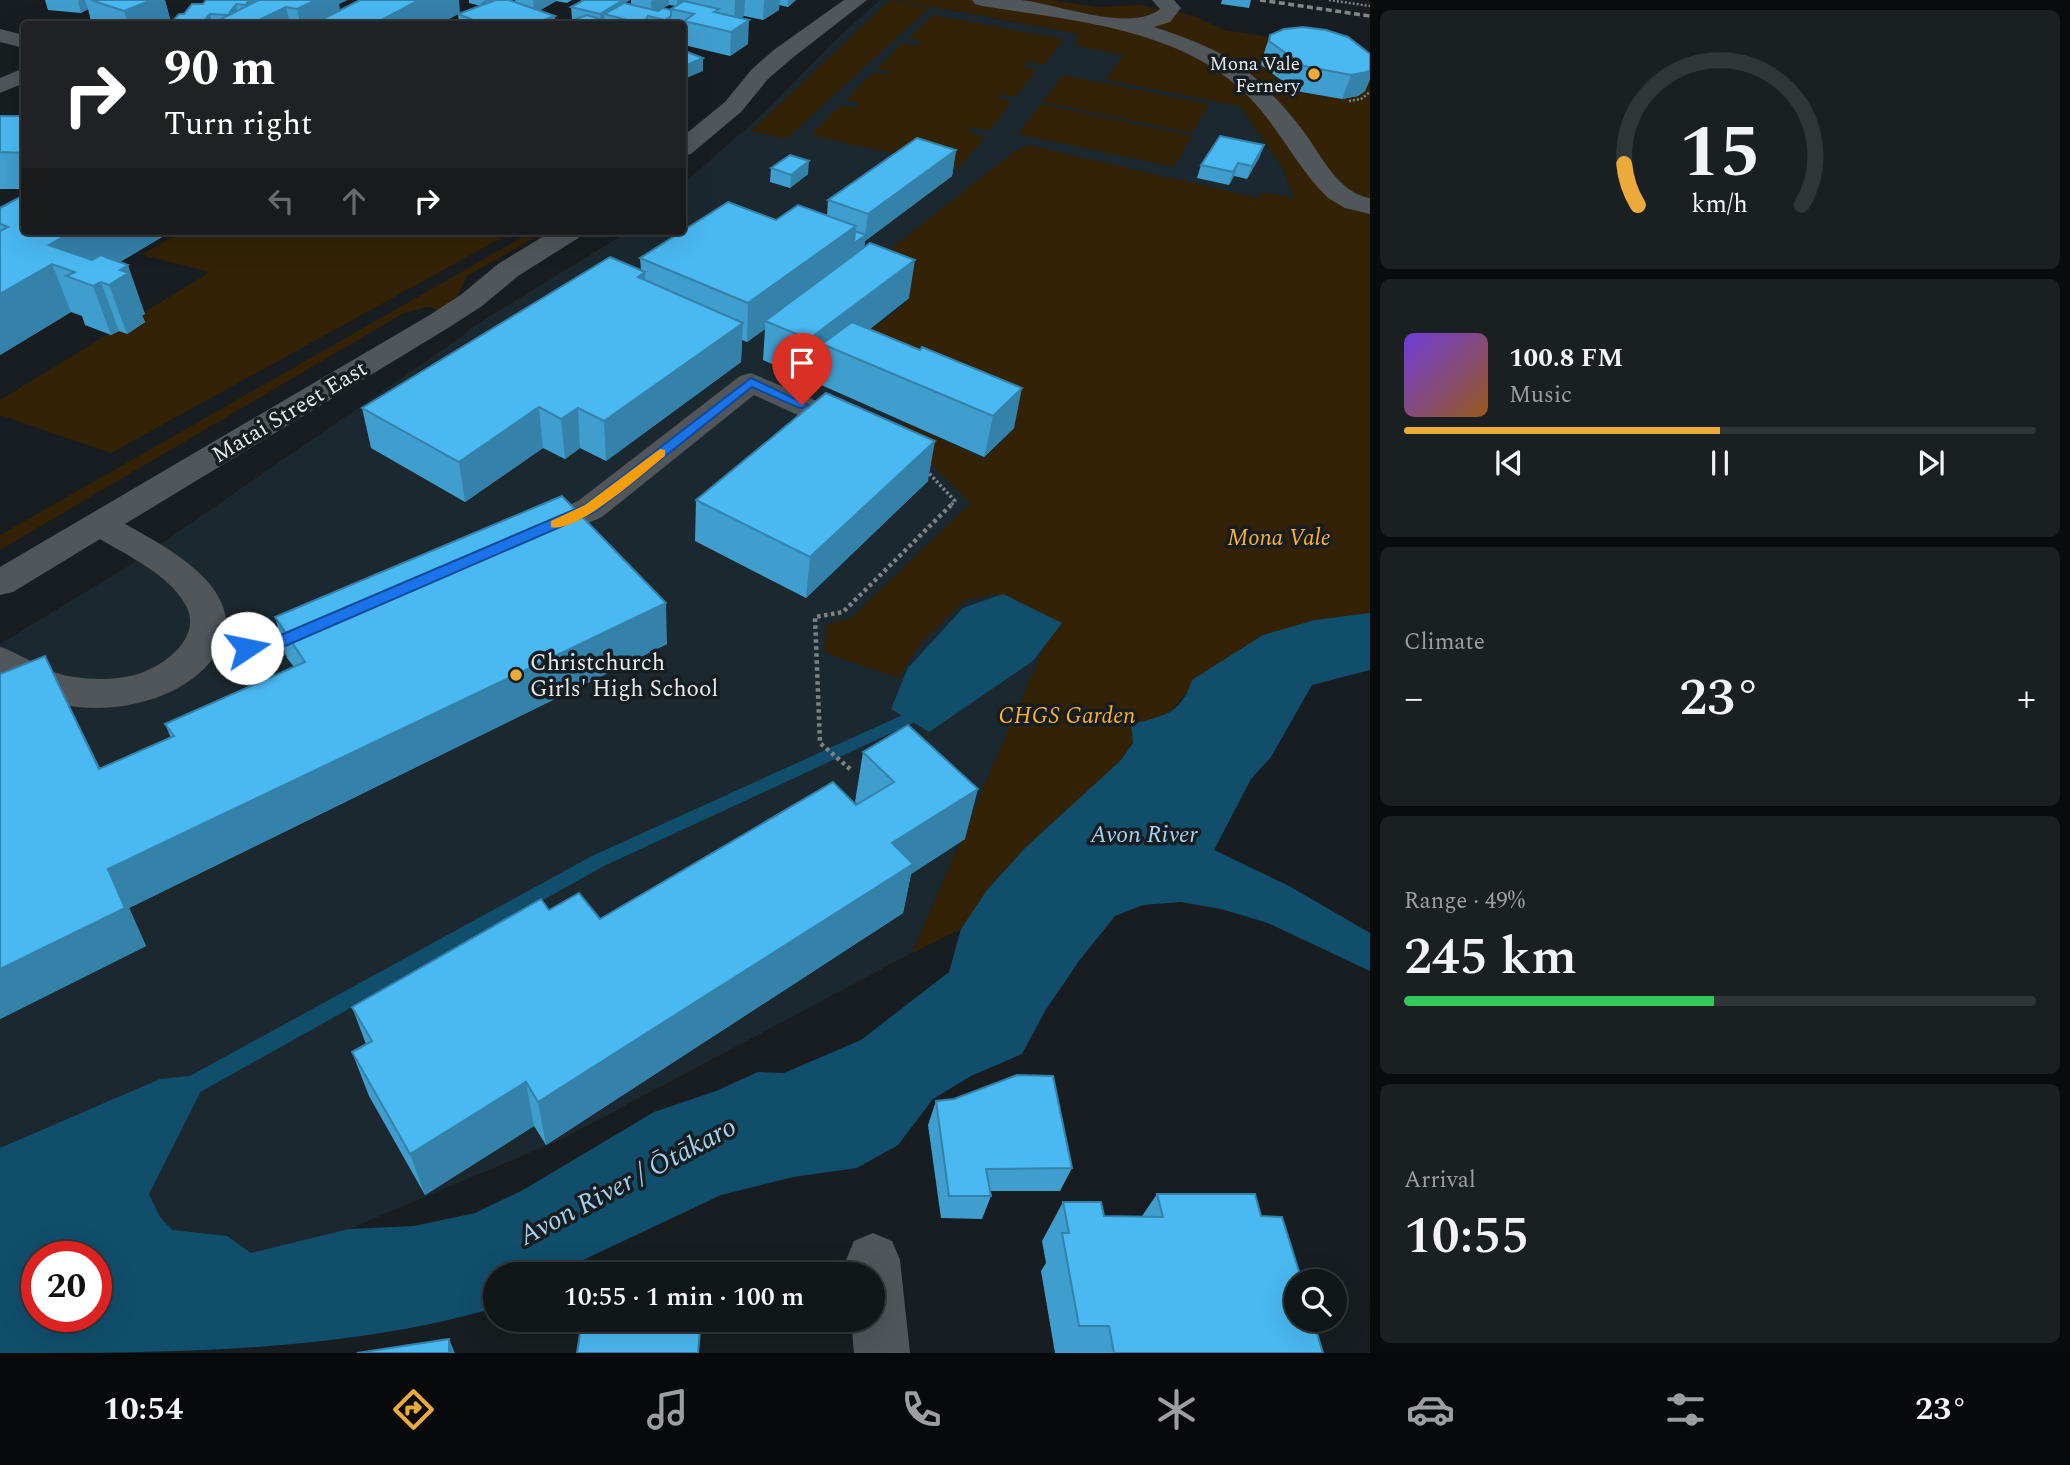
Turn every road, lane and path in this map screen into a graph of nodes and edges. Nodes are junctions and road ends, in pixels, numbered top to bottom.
1 (857, 0) edge
2 (982, 0) edge
3 (1162, 0) edge
4 (1329, 0) edge
5 (1370, 6) edge
6 (1119, 26) junction
7 (0, 35) edge
8 (21, 41) edge
9 (21, 76) edge
10 (0, 86) edge
11 (1370, 92) edge
12 (1349, 102) edge
13 (686, 146) edge
14 (1370, 206) edge
15 (565, 235) edge
16 (921, 464) joint
17 (101, 524) junction
18 (509, 545) edge
19 (0, 583) edge
20 (362, 607) edge
21 (208, 637) junction
22 (0, 661) edge
23 (850, 769) dead end
24 (873, 1260) dead end
25 (882, 1353) edge

1 - 13 street
2 - 6 street
3 - 6 street
4 - 5 path
6 - 14 street
7 - 8 street
9 - 10 street
11 - 12 path
15 - 17 street, Matai Street East
16 - 18 street
16 - 23 path
17 - 19 street, Matai Street East
17 - 21 street
20 - 21 street
21 - 22 street
24 - 25 street

